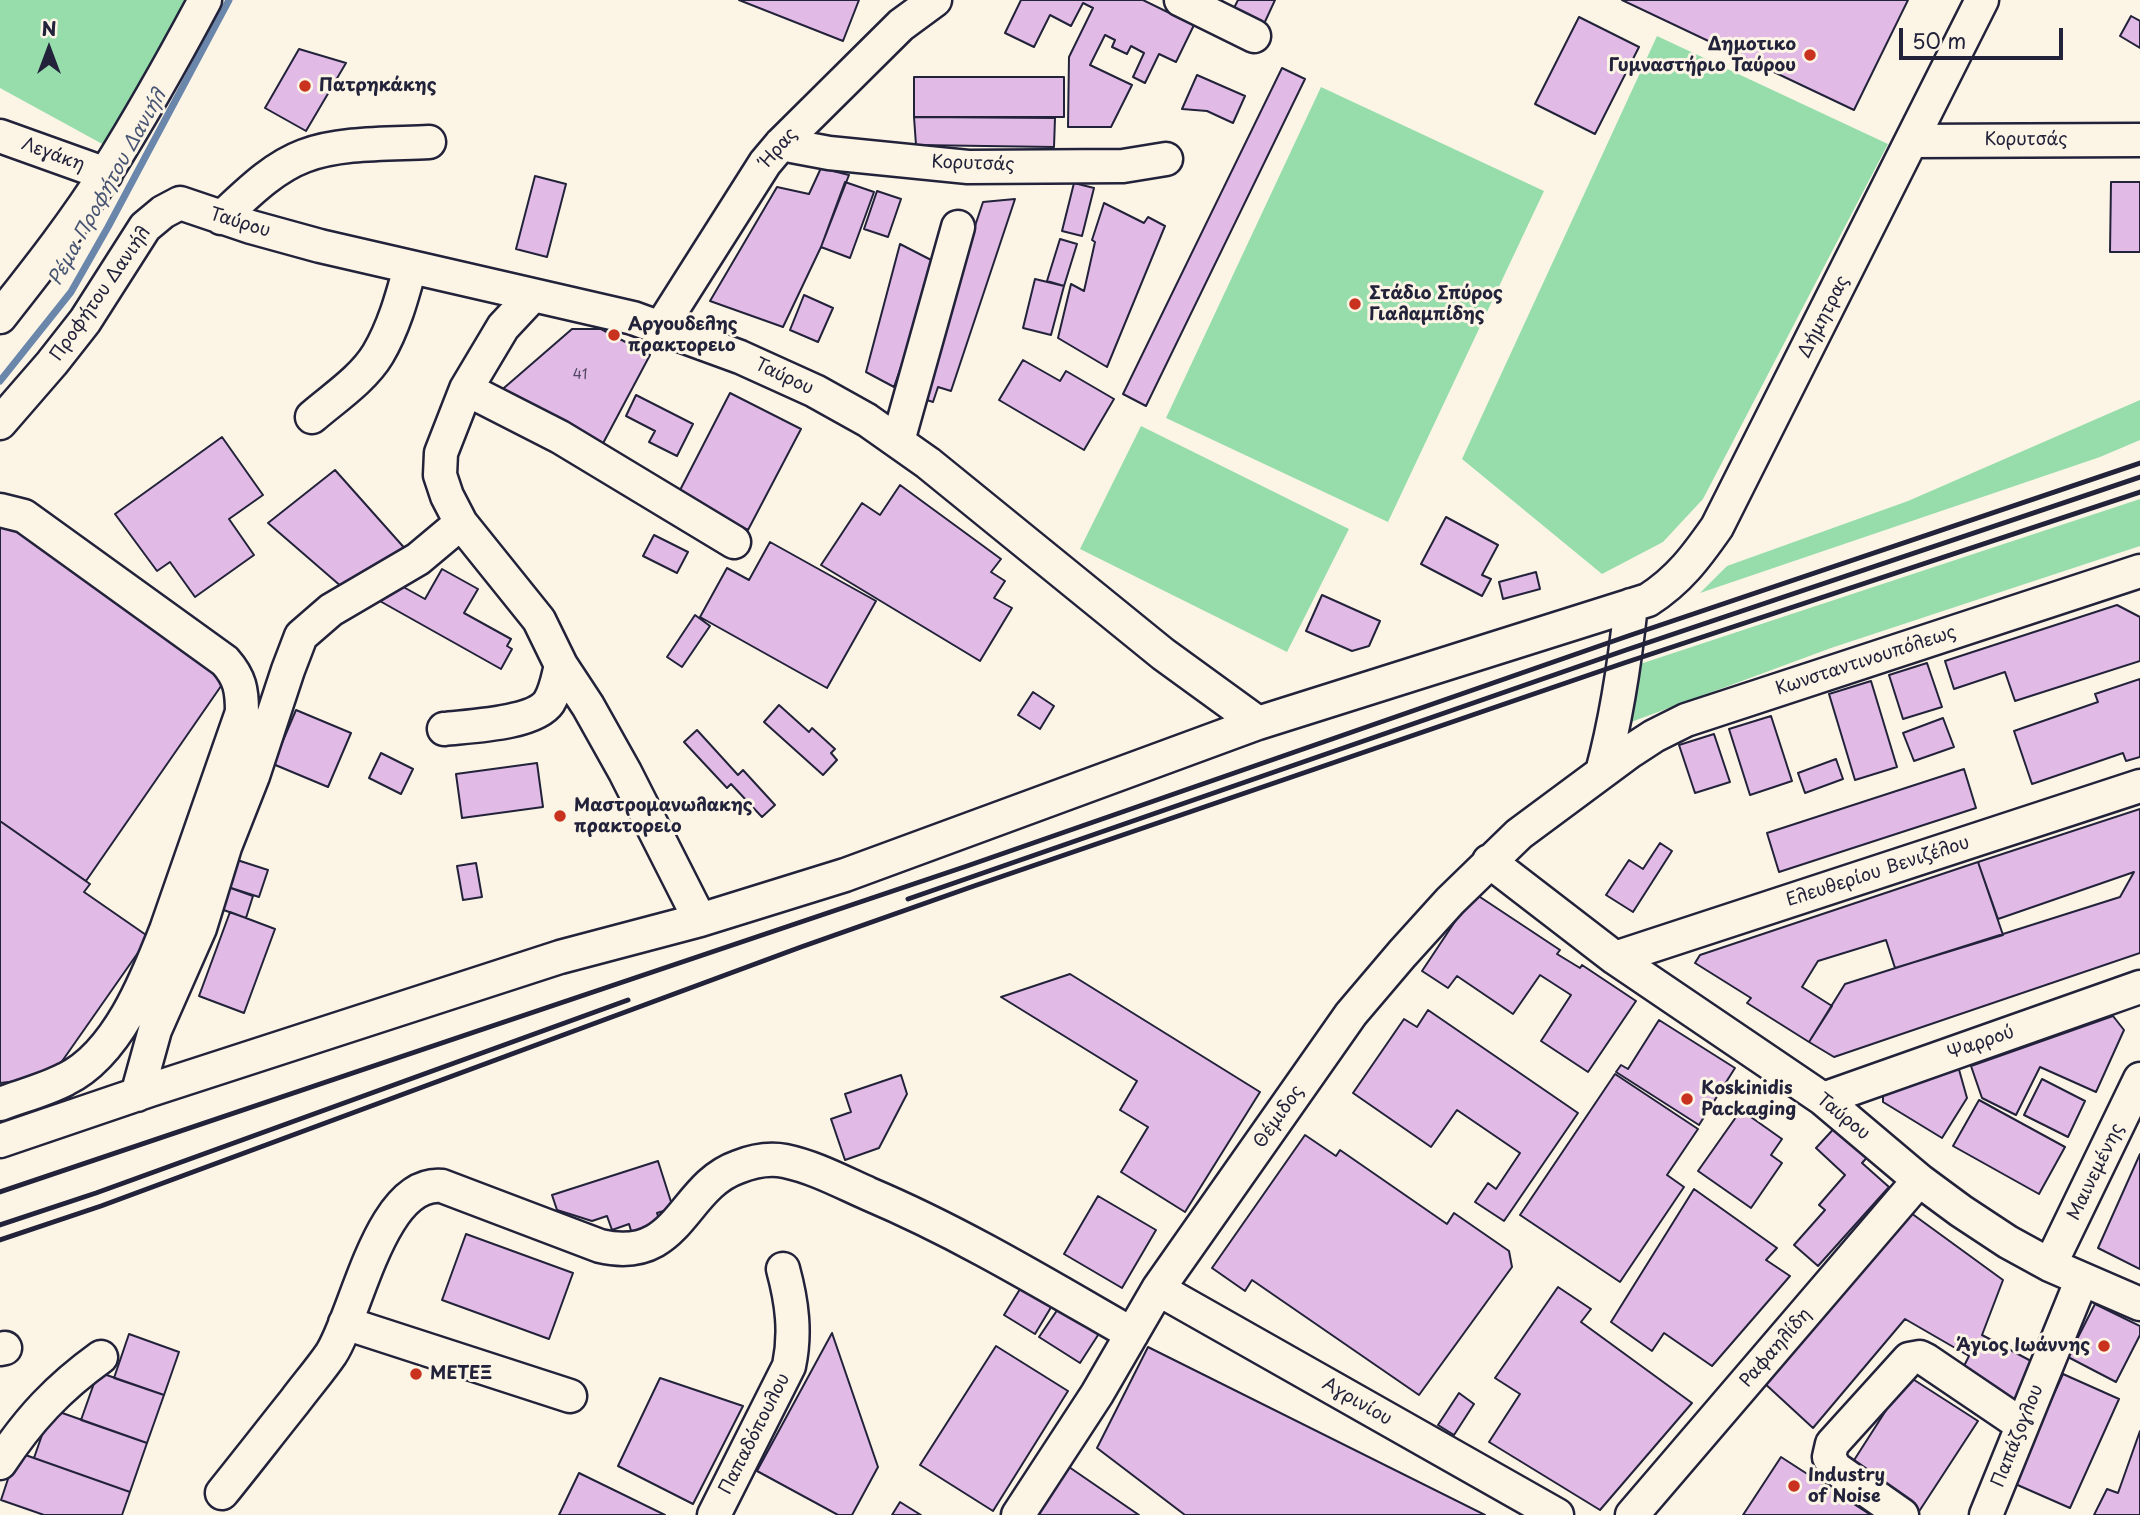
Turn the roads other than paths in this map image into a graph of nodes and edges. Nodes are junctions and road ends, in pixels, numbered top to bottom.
1 (205, 0) edge
2 (935, 0) edge
3 (1181, 0) edge
4 (1982, 0) edge
5 (1254, 36) dead end
6 (0, 136) edge
7 (2140, 140) edge
8 (1912, 141) junction
9 (429, 142) dead end
10 (781, 144) junction
11 (1166, 159) dead end
12 (106, 173) junction
13 (180, 203) joint
14 (221, 218) junction
15 (958, 226) dead end
16 (410, 268) junction
17 (533, 296) junction
18 (0, 317) edge
19 (661, 327) junction
20 (466, 389) junction
21 (312, 417) dead end
22 (0, 423) edge
23 (898, 441) junction
24 (0, 510) edge
25 (461, 523) junction
26 (734, 542) dead end
27 (2140, 571) edge
28 (1631, 605) junction
29 (561, 665) junction
30 (1258, 723) junction
31 (444, 729) dead end
32 (1602, 772) junction
33 (2140, 786) edge
34 (1489, 861) junction
35 (700, 920) junction
36 (1615, 958) junction
37 (2140, 987) edge
38 (2140, 1079) edge
39 (136, 1094) junction
40 (1823, 1099) junction
41 (0, 1104) edge
42 (2133, 1110) edge
43 (0, 1141) edge
44 (1919, 1180) junction
45 (2050, 1265) junction
46 (783, 1269) dead end
47 (2082, 1279) junction
48 (1158, 1289) junction
49 (2140, 1304) edge
50 (345, 1323) junction
51 (1132, 1334) junction
52 (101, 1357) dead end
53 (570, 1396) dead end
54 (2022, 1425) junction
55 (0, 1463) edge
56 (222, 1493) dead end
57 (714, 1515) edge
58 (1018, 1515) edge
59 (1557, 1515) edge
60 (1632, 1515) edge
61 (1902, 1515) edge
62 (1986, 1515) edge

1 - 12 street
2 - 10 street, Ήρας
3 - 5 street
4 - 8 street, Δήμητρας
6 - 12 street, Λεγάκη
7 - 8 street, Κορυτσάς
8 - 28 street, Δήμητρας
9 - 14 street
10 - 11 street, Κορυτσάς
10 - 19 street, Ήρας
12 - 18 street
13 - 14 street, Ταύρου
13 - 22 street, Προφήτου Δανιήλ
14 - 16 street, Ταύρου
15 - 23 street
16 - 17 street, Ταύρου
16 - 21 street
17 - 19 street, Ταύρου
17 - 20 street
19 - 23 street, Ταύρου
20 - 25 street
20 - 26 street
23 - 30 street, Ταύρου
24 - 41 street
25 - 29 street
25 - 39 street
27 - 32 street, Κωνσταντινουπόλεως
28 - 30 street, Δήμητρας
28 - 32 street
29 - 31 street
29 - 35 street
30 - 35 street, Δήμητρας
32 - 34 street, Θέμιδος
33 - 36 street, Ελευθερίου Βενιζέλου
34 - 36 street, Ταύρου
34 - 48 street, Θέμιδος
35 - 39 street, Δήμητρας
36 - 40 street, Ταύρου
37 - 40 street, Ψαρρού
38 - 42 street, Μαινεμένης
39 - 43 street, Δήμητρας
40 - 44 street, Ταύρου
42 - 45 street, Μαινεμένης
44 - 45 street, Ταύρου
44 - 60 street, Ραφαηλίδη
45 - 47 street, Ταύρου
46 - 57 street, Παπαδόπουλου
47 - 49 street, Ταύρου
47 - 54 street, Παπάζογλου
48 - 51 street, Θέμιδος
48 - 59 street, Αγρινίου
50 - 51 street
50 - 53 street
50 - 56 street
51 - 58 street, Θέμιδος
52 - 55 street
54 - 61 street
54 - 62 street, Παπάζογλου

